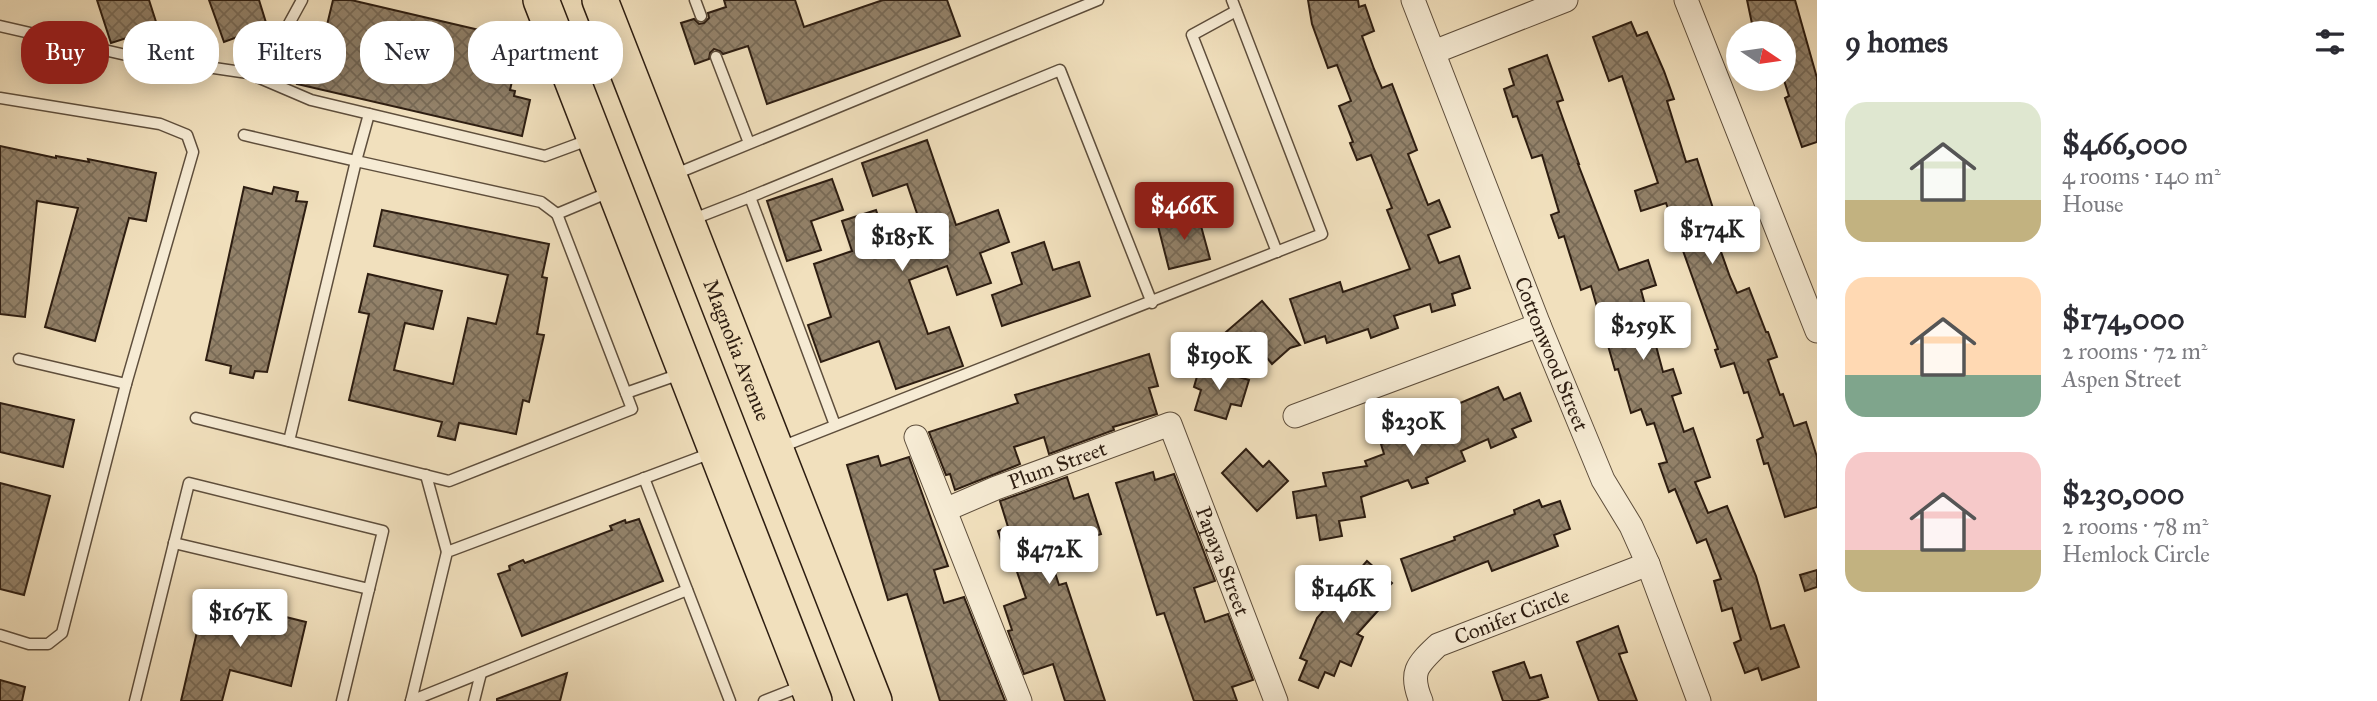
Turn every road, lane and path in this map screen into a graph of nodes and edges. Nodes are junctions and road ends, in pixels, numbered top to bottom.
1 (302, 0) edge
2 (541, 0) edge
3 (600, 0) edge
4 (695, 0) edge
5 (1098, 0) edge
6 (1413, 0) edge
7 (1566, 0) edge
8 (1686, 0) edge
9 (1234, 6) edge
10 (701, 16) dead end
11 (291, 21) edge
12 (0, 26) edge
13 (1434, 51) junction
14 (716, 57) dead end
15 (233, 71) edge
16 (274, 84) edge
17 (0, 98) edge
18 (369, 114) junction
19 (244, 135) dead end
20 (594, 138) junction
21 (749, 143) junction
22 (356, 161) junction
23 (669, 177) junction
24 (615, 190) junction
25 (750, 197) junction
26 (557, 214) junction
27 (686, 222) junction
28 (1277, 252) junction
29 (1152, 303) junction
30 (1539, 325) junction
31 (1817, 331) edge
32 (19, 359) dead end
33 (685, 372) junction
34 (126, 384) junction
35 (626, 393) junction
36 (1295, 416) dead end
37 (196, 418) dead end
38 (1170, 424) joint
39 (835, 425) junction
40 (916, 437) dead end
41 (289, 441) junction
42 (775, 449) junction
43 (717, 451) junction
44 (426, 475) junction
45 (644, 478) junction
46 (945, 510) junction
47 (174, 543) junction
48 (447, 552) junction
49 (1648, 564) junction
50 (369, 589) junction
51 (687, 590) junction
52 (0, 635) edge
53 (860, 665) junction
54 (481, 673) junction
55 (811, 693) edge
56 (135, 701) edge
57 (342, 701) edge
58 (411, 701) edge
59 (474, 701) edge
60 (730, 701) edge
61 (764, 701) edge
62 (874, 701) edge
63 (1020, 701) edge
64 (1276, 701) edge
65 (1422, 701) edge
66 (1699, 701) edge

1 - 11 lane
2 - 20 main road
3 - 23 main road, Magnolia Avenue
4 - 10 lane
5 - 21 lane
6 - 13 street, Cottonwood Street
7 - 13 street
8 - 31 street
9 - 28 lane
9 - 28 lane
12 - 15 lane
13 - 30 street, Cottonwood Street
14 - 21 lane
16 - 18 lane
17 - 34 lane
18 - 20 lane
18 - 22 lane
19 - 22 lane
20 - 24 main road
21 - 23 lane
22 - 26 lane
22 - 41 lane
23 - 27 main road, Magnolia Avenue
24 - 26 lane
24 - 33 main road
25 - 27 lane
25 - 29 lane
25 - 39 lane
26 - 35 lane
27 - 42 main road, Magnolia Avenue
28 - 29 lane
29 - 39 lane
30 - 36 street
30 - 49 street, Cottonwood Street
32 - 34 lane
33 - 35 lane
33 - 43 main road
34 - 52 lane
35 - 44 lane
37 - 41 lane
38 - 46 street, Plum Street
38 - 64 street, Papaya Street
39 - 42 lane
40 - 46 street
41 - 44 lane
42 - 53 main road, Magnolia Avenue
43 - 45 lane
43 - 55 main road
44 - 48 lane
45 - 48 lane
45 - 51 lane
46 - 63 street
47 - 50 lane
47 - 50 lane
47 - 56 lane
48 - 58 lane
49 - 65 street, Conifer Circle
49 - 66 street, Cottonwood Street
50 - 57 lane
51 - 54 lane
51 - 60 lane
53 - 55 main road
53 - 62 main road, Magnolia Avenue
54 - 58 lane
54 - 59 lane
55 - 61 lane

